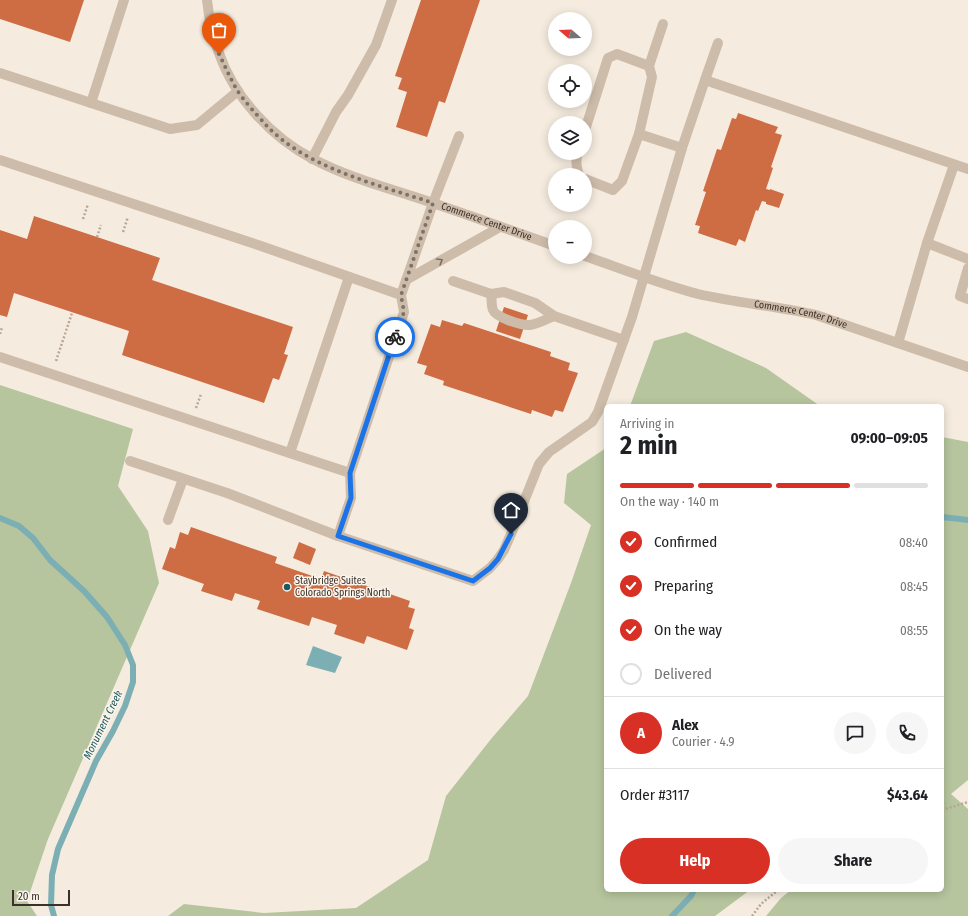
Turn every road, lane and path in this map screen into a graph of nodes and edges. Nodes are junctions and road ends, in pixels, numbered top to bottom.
1 (124, 0) edge
2 (207, 0) edge
3 (392, 0) edge
4 (663, 24) dead end
5 (718, 43) dead end
6 (649, 66) junction
7 (0, 72) edge
8 (705, 80) junction
9 (238, 91) junction
10 (91, 103) junction
11 (589, 116) edge
12 (638, 134) junction
13 (459, 136) dead end
14 (682, 148) junction
15 (312, 159) junction
16 (0, 160) edge
17 (954, 165) junction
18 (968, 169) edge
19 (592, 182) edge
20 (433, 203) junction
21 (101, 225) dead end
22 (500, 227) junction
23 (97, 237) dead end
24 (927, 243) junction
25 (548, 244) edge
26 (592, 258) edge
27 (968, 259) edge
28 (968, 268) edge
29 (644, 276) junction
30 (349, 277) junction
31 (406, 280) junction
32 (453, 281) dead end
33 (491, 294) junction
34 (401, 295) junction
35 (968, 299) edge
36 (72, 313) dead end
37 (554, 316) junction
38 (2, 327) dead end
39 (0, 334) edge
40 (624, 340) junction
41 (898, 343) junction
42 (61, 347) dead end
43 (0, 357) edge
44 (968, 366) edge
45 (290, 453) junction
46 (130, 461) dead end
47 (350, 473) junction
48 (183, 479) junction
49 (168, 520) dead end
50 (338, 536) junction
51 (968, 802) edge
52 (944, 809) edge
53 (776, 892) edge
54 (752, 916) edge

1 - 10 street
2 - 9 street, Commerce Center Drive
3 - 15 street
4 - 6 street
5 - 8 street
6 - 11 street
6 - 12 street
7 - 10 street
8 - 14 street
8 - 17 street
9 - 10 street
9 - 15 street, Commerce Center Drive
12 - 14 street
12 - 19 street
13 - 20 street
14 - 29 street
15 - 20 street, Commerce Center Drive
16 - 30 street
17 - 18 street
17 - 24 street
20 - 22 street, Commerce Center Drive
20 - 31 street
21 - 23 path
22 - 25 street, Commerce Center Drive
31 -> 22 street
24 - 27 street
24 - 41 street
26 - 29 street, Commerce Center Drive
28 - 35 street
29 - 40 street
29 - 41 street, Commerce Center Drive
30 - 34 street
30 - 45 street
31 - 34 street
32 - 33 street
33 - 37 street
33 - 37 street
34 - 47 street
36 - 42 path
37 - 40 street
38 - 39 path
40 - 50 street
41 - 44 street, Commerce Center Drive
43 - 45 street
45 - 47 street
46 - 48 street
47 - 50 street
48 - 49 street
48 - 50 street
51 - 52 path
53 - 54 path

